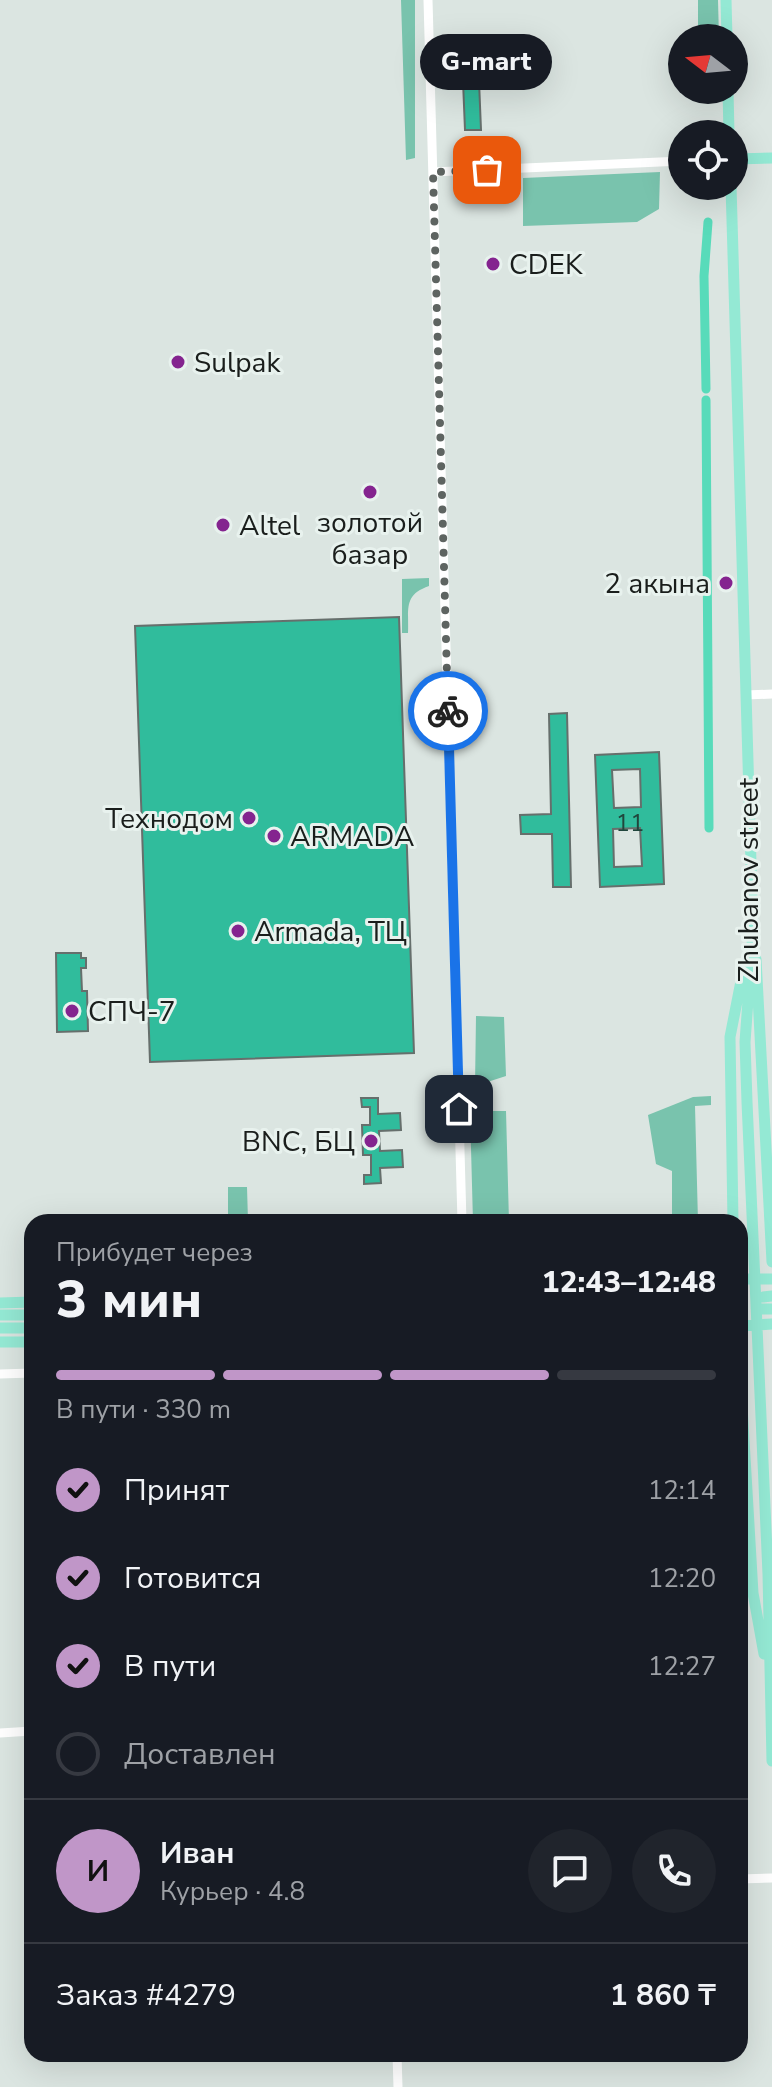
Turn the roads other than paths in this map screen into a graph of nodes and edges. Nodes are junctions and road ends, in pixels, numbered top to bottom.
1 (428, 0) edge
2 (726, 0) edge
3 (727, 24) edge
4 (772, 158) edge
5 (748, 159) edge
6 (668, 162) edge
7 (433, 172) junction
8 (731, 200) edge
9 (772, 694) edge
10 (746, 695) junction
11 (753, 931) junction
12 (768, 1122) edge
13 (462, 1214) edge
14 (733, 1214) edge
15 (772, 1262) edge
16 (748, 1279) edge
17 (772, 1279) edge
18 (24, 1302) edge
19 (0, 1303) edge
20 (0, 1315) edge
21 (24, 1315) edge
22 (772, 1324) edge
23 (748, 1326) edge
24 (0, 1328) edge
25 (24, 1328) edge
26 (0, 1342) edge
27 (24, 1342) edge
28 (24, 1373) edge
29 (0, 1374) edge
30 (748, 1508) edge
31 (772, 1672) edge
32 (770, 1689) junction
33 (24, 1732) edge
34 (0, 1733) edge
35 (772, 1761) edge
36 (772, 1878) edge
37 (748, 1879) edge
38 (397, 2062) edge
39 (398, 2087) edge

1 - 7 street
2 - 3 main road
4 - 5 main road
6 - 7 street
7 - 13 street
8 - 10 main road, Zhubanov street
9 - 10 street
10 - 11 main road, Zhubanov street
11 - 12 main road
11 - 14 main road
11 - 32 main road, Zhubanov street
12 - 15 main road
16 - 17 main road
18 - 19 main road
20 - 21 main road
22 - 23 main road
24 - 25 main road
26 - 27 main road
28 - 29 street
30 - 32 main road
31 - 32 main road
32 - 35 main road
33 - 34 street
36 - 37 street
38 - 39 street

